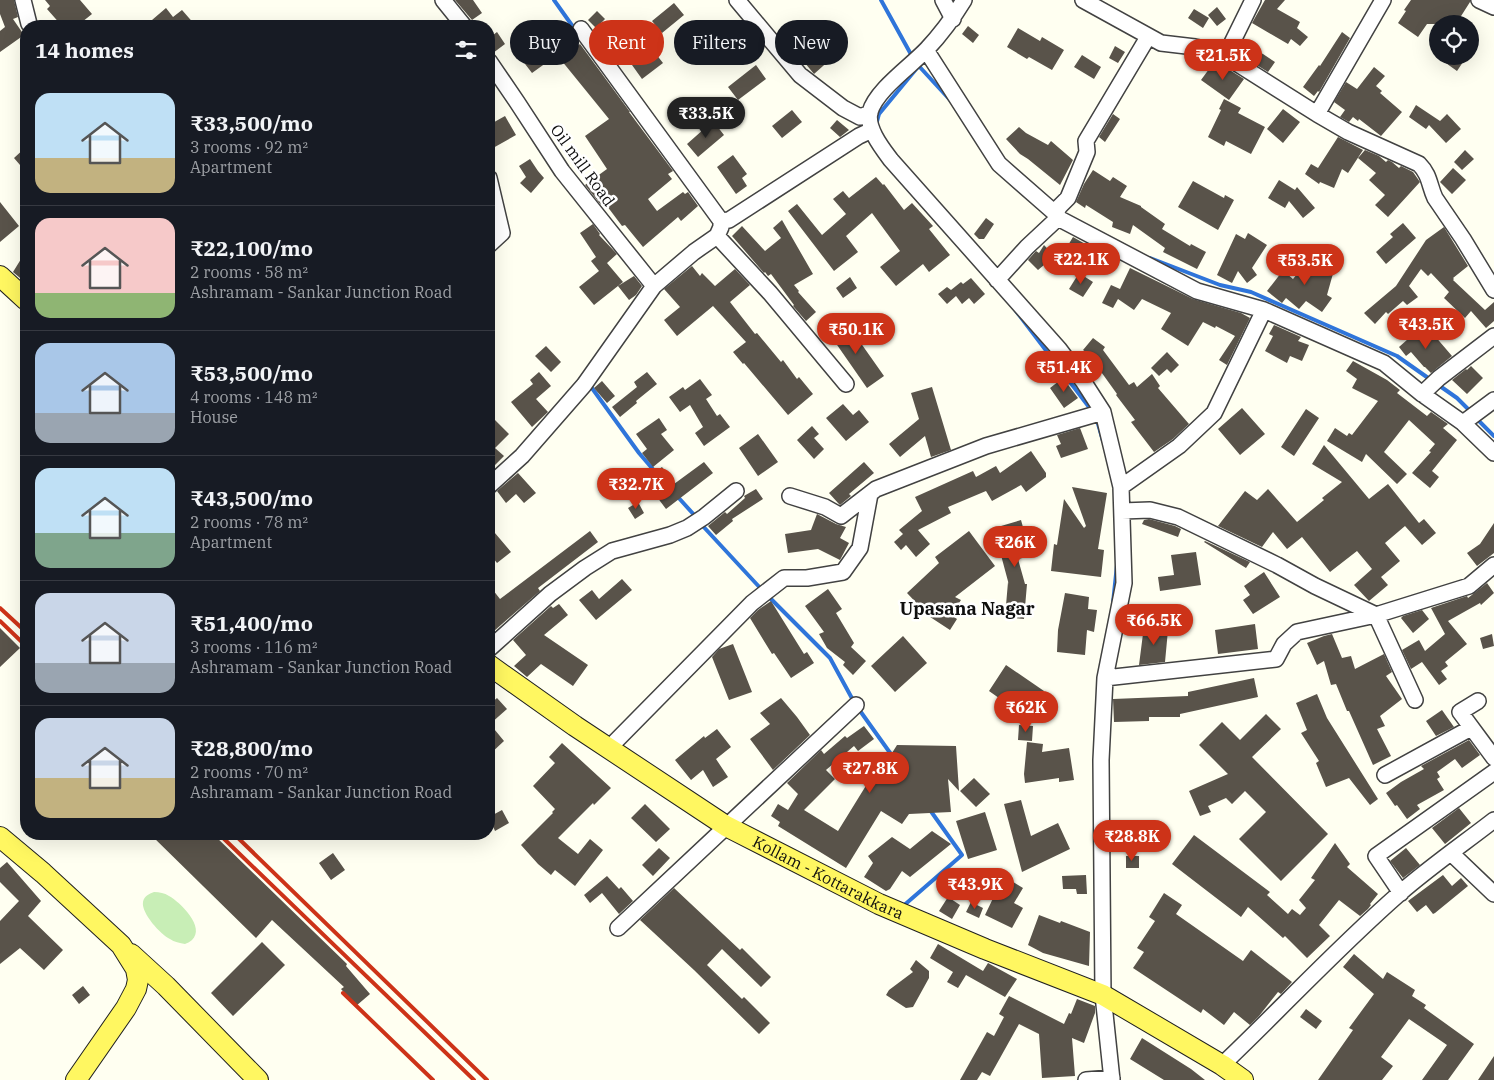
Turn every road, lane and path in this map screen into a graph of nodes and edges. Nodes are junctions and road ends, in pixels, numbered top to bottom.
1 (23, 0) edge
2 (443, 0) edge
3 (738, 0) edge
4 (942, 0) edge
5 (964, 0) edge
6 (1084, 0) edge
7 (1253, 0) edge
8 (1383, 0) edge
9 (1479, 0) edge
10 (1494, 7) edge
11 (953, 18) junction
12 (28, 20) edge
13 (459, 20) edge
14 (581, 29) dead end
15 (1148, 37) junction
16 (926, 50) junction
17 (1226, 53) junction
18 (495, 69) edge
19 (870, 113) junction
20 (1317, 114) junction
21 (872, 130) junction
22 (495, 203) edge
23 (1060, 209) junction
24 (721, 220) junction
25 (717, 236) junction
26 (495, 239) edge
27 (0, 276) edge
28 (997, 280) junction
29 (654, 286) junction
30 (1494, 290) edge
31 (20, 294) edge
32 (1264, 310) junction
33 (1494, 336) edge
34 (846, 384) dead end
35 (1431, 386) junction
36 (1494, 400) edge
37 (1103, 412) junction
38 (1470, 417) junction
39 (1494, 453) edge
40 (495, 481) edge
41 (1120, 487) junction
42 (736, 491) dead end
43 (870, 494) junction
44 (790, 496) dead end
45 (1122, 511) junction
46 (1494, 565) edge
47 (1376, 615) junction
48 (495, 644) edge
49 (495, 670) edge
50 (1105, 678) junction
51 (1415, 700) dead end
52 (1478, 701) dead end
53 (856, 705) dead end
54 (1471, 728) junction
55 (609, 748) junction
56 (1494, 758) edge
57 (1494, 772) edge
58 (1385, 775) dead end
59 (1494, 820) edge
60 (726, 826) junction
61 (2, 843) edge
62 (1450, 853) junction
63 (1400, 893) junction
64 (1494, 894) edge
65 (618, 928) dead end
66 (121, 944) junction
67 (166, 986) junction
68 (1103, 995) junction
69 (126, 1008) junction
70 (1222, 1065) junction
71 (1112, 1079) edge
72 (76, 1080) edge
73 (258, 1080) edge
74 (1086, 1080) edge
75 (1242, 1080) edge

1 - 12 street
2 - 13 street
3 - 19 street
4 - 11 street
5 - 11 street
6 - 15 street
7 - 17 street
8 - 20 street
9 - 10 street
11 - 16 street
14 - 24 street
15 - 17 street
15 - 23 street
16 - 19 street
16 - 23 street
17 - 20 street
18 - 29 street, Oil mill Road
19 - 21 street
20 - 30 street
21 - 24 street
21 - 28 street
22 - 26 street
23 - 28 street
23 - 32 street
24 - 25 street
25 - 29 street
25 - 34 street
27 - 31 main road
28 - 37 street
29 - 40 street
32 - 35 street
32 - 41 street
33 - 35 street
35 - 38 street
36 - 38 street
37 - 41 street
37 - 43 street
38 - 39 street
41 - 45 street
42 - 48 street
43 - 44 street
43 - 55 street
45 - 47 street
45 - 50 street
46 - 47 street
47 - 50 street
47 - 51 street
49 - 55 main road, Kollam - Kottarakkara
50 - 68 street
52 - 54 street
53 - 60 street
54 - 56 street
54 - 58 street
55 - 60 main road, Kollam - Kottarakkara
57 - 63 street
59 - 62 street
60 - 65 street
60 - 68 main road, Kollam - Kottarakkara
61 - 66 main road
62 - 63 street
62 - 64 street
63 - 70 street
66 - 67 main road
66 - 69 main road
67 - 69 main road
67 - 73 main road
68 - 70 main road, Kollam - Kottarakkara
68 - 71 street
69 - 72 main road
70 - 75 main road, Kollam - Kottarakkara
71 - 74 street

